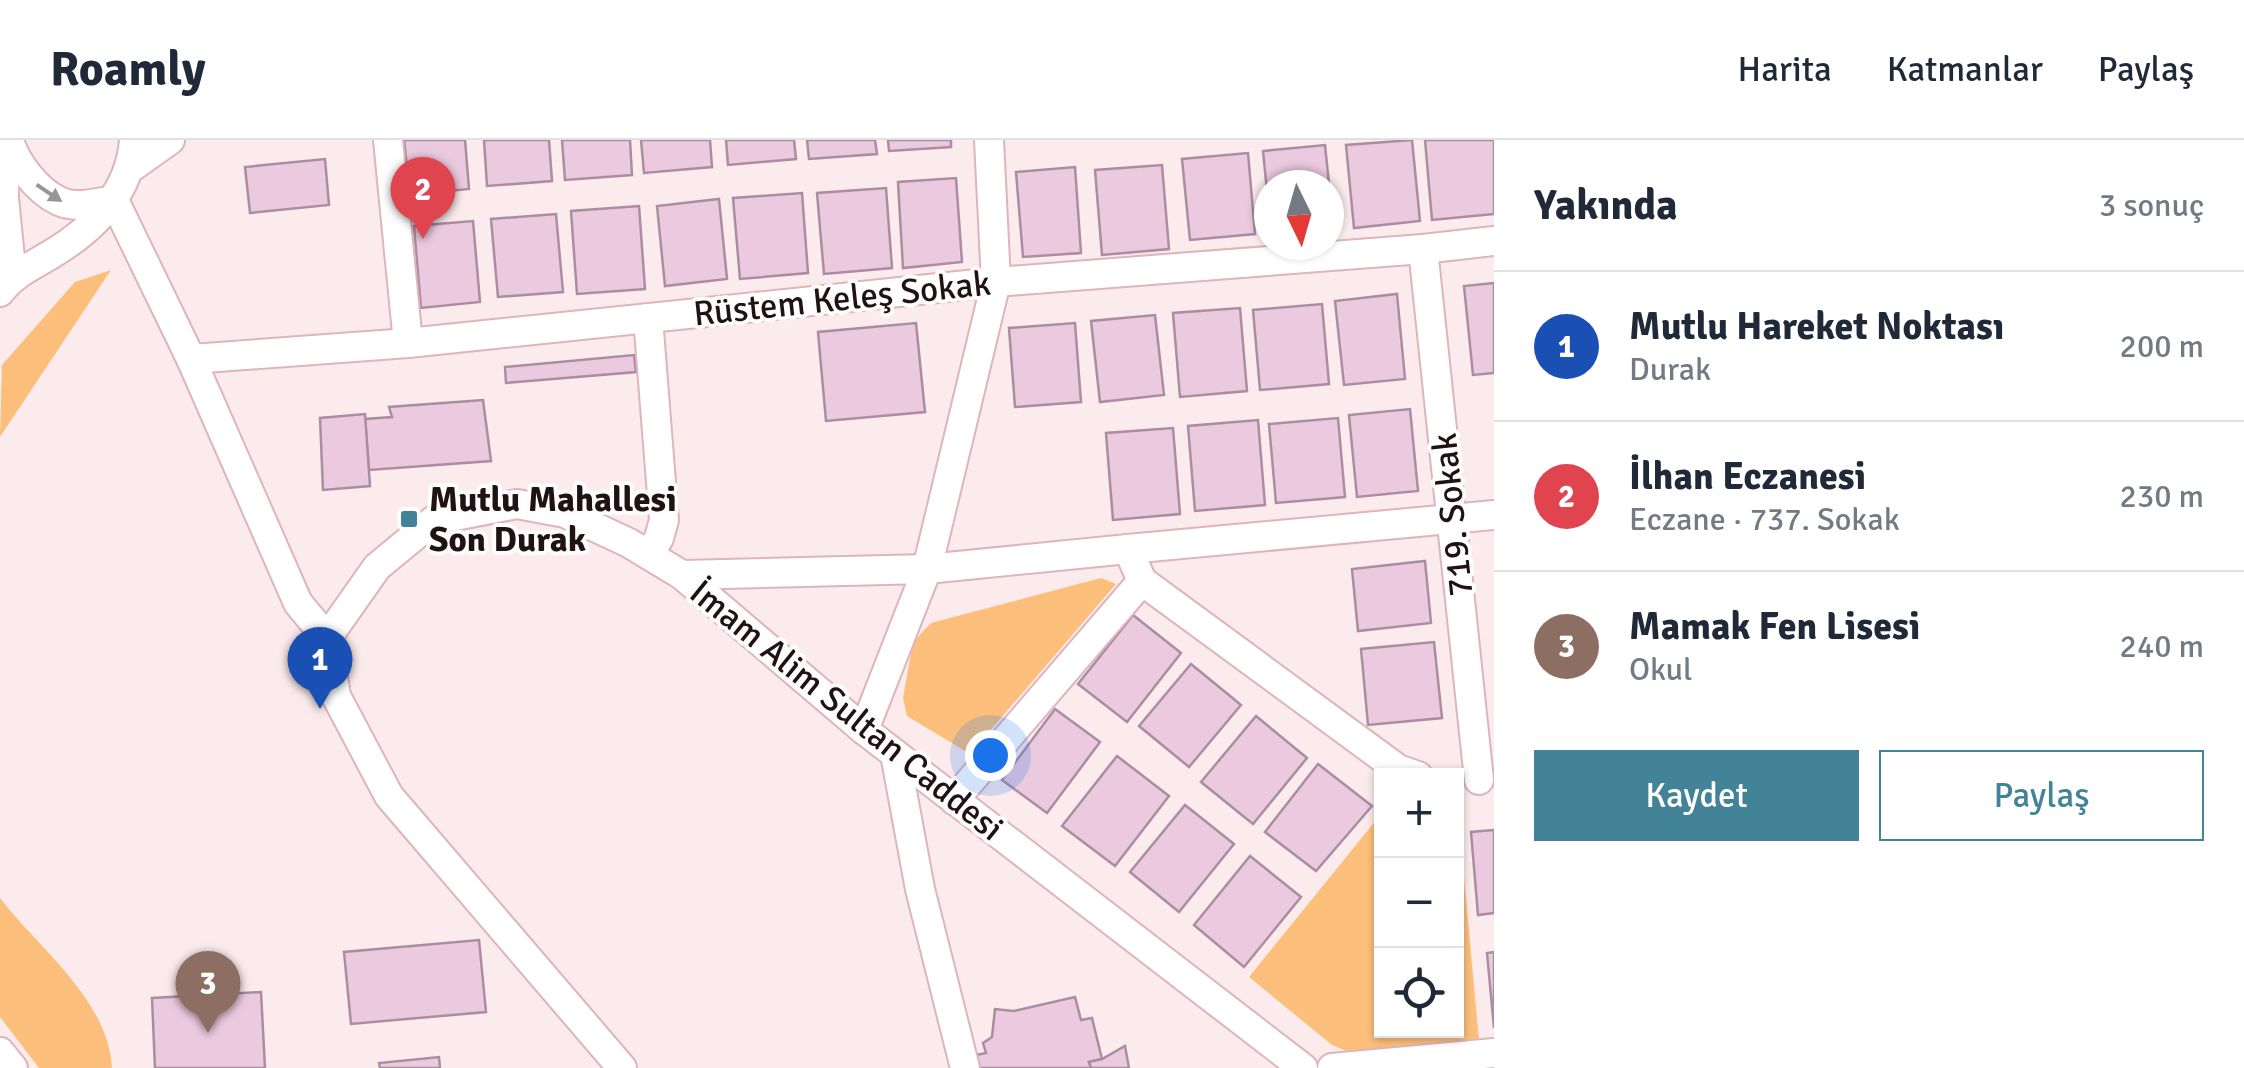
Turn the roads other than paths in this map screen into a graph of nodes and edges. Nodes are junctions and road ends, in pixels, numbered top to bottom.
1 (7, 140) edge
2 (170, 140) edge
3 (388, 140) edge
4 (990, 140) edge
5 (133, 153) edge
6 (114, 200) junction
7 (1494, 241) edge
8 (1423, 249) junction
9 (996, 282) junction
10 (4, 287) edge
11 (648, 318) junction
12 (408, 343) junction
13 (191, 359) junction
14 (1494, 515) edge
15 (1452, 518) junction
16 (1128, 549) junction
17 (650, 555) junction
18 (927, 569) junction
19 (682, 576) junction
20 (1142, 582) junction
21 (327, 638) junction
22 (864, 730) junction
23 (895, 754) junction
24 (1397, 768) edge
25 (1476, 782) edge
26 (954, 800) junction
27 (0, 1052) edge
28 (1494, 1054) edge
29 (13, 1068) edge
30 (622, 1068) edge
31 (966, 1068) edge
32 (1303, 1068) edge
33 (1332, 1068) edge

1 -> 6 street
1 - 10 street
2 - 5 street
3 - 12 street
4 - 9 street
5 - 6 street
6 - 10 street
6 - 13 street
7 - 8 street, Rüstem Keleş Sokak
8 - 9 street, Rüstem Keleş Sokak
8 - 15 street, 719. Sokak
9 - 11 street, Rüstem Keleş Sokak
9 - 18 street
11 - 12 street, Rüstem Keleş Sokak
11 - 17 street
12 - 13 street, Rüstem Keleş Sokak
13 - 21 street
14 - 15 street
15 - 16 street
15 - 25 street, 719. Sokak
16 - 18 street
16 - 20 street
17 - 19 street, İmam Alim Sultan Caddesi
17 - 21 street, İmam Alim Sultan Caddesi
18 - 19 street
18 - 22 street
19 - 22 street, İmam Alim Sultan Caddesi
20 - 24 street
20 - 26 street
21 - 30 street
22 - 23 street, İmam Alim Sultan Caddesi
23 - 26 street, İmam Alim Sultan Caddesi
23 - 31 street
26 - 32 street, İmam Alim Sultan Caddesi
27 - 29 street
28 - 33 street

